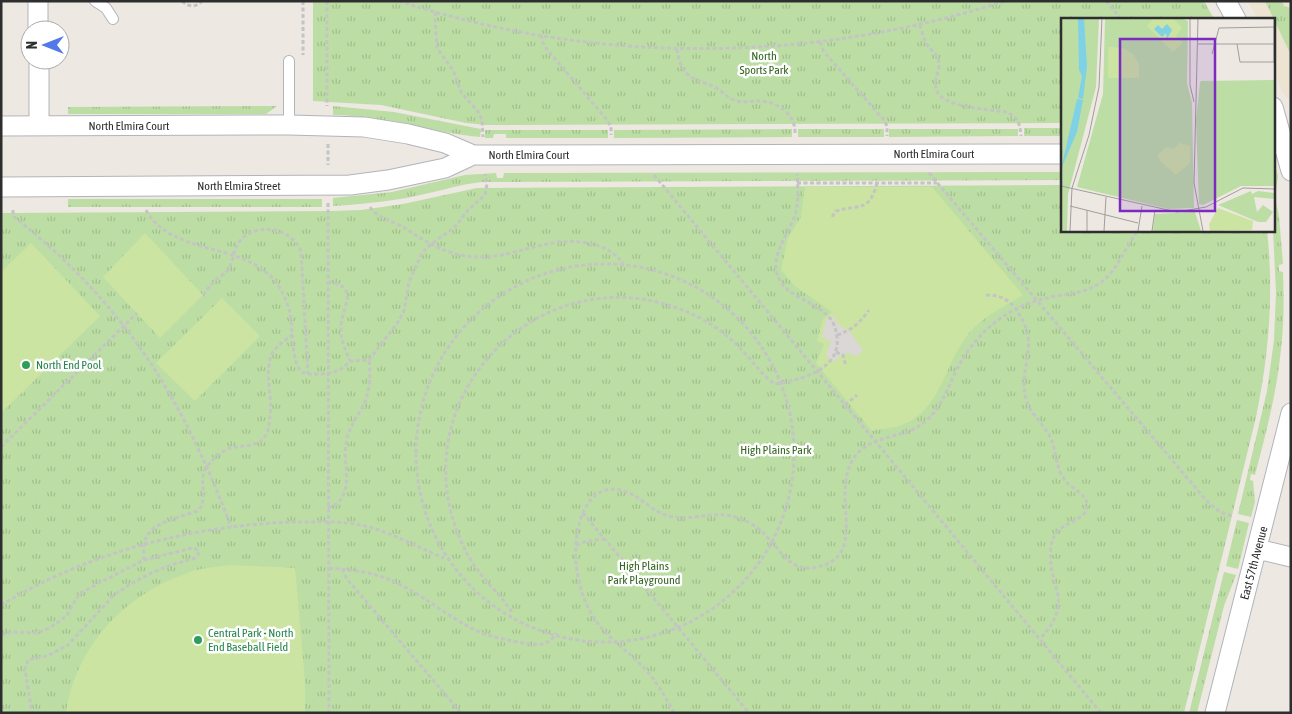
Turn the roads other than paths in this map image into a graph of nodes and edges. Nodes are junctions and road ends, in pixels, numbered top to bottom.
1 (38, 1) edge
2 (95, 1) edge
3 (1226, 1) edge
4 (1235, 18) edge
5 (38, 20) edge
6 (113, 20) dead end
7 (289, 61) dead end
8 (38, 70) edge
9 (1279, 117) edge
10 (289, 125) junction
11 (1, 126) edge
12 (39, 126) junction
13 (1061, 154) edge
14 (473, 155) junction
15 (1291, 171) edge
16 (1, 187) edge
17 (1291, 413) edge
18 (1287, 450) edge
19 (1257, 549) junction
20 (1291, 557) edge
21 (1215, 713) edge

1 - 5 street
2 - 6 lane
3 - 4 street
7 - 10 lane
8 - 12 street
9 - 15 street
10 - 12 street, North Elmira Court
10 - 14 street, North Elmira Court
11 - 12 street, North Elmira Court
13 - 14 street, North Elmira Court
14 - 16 street, North Elmira Street
17 - 18 street, East 57th Avenue
18 - 19 street, East 57th Avenue
19 - 20 street
19 - 21 street, East 57th Avenue

